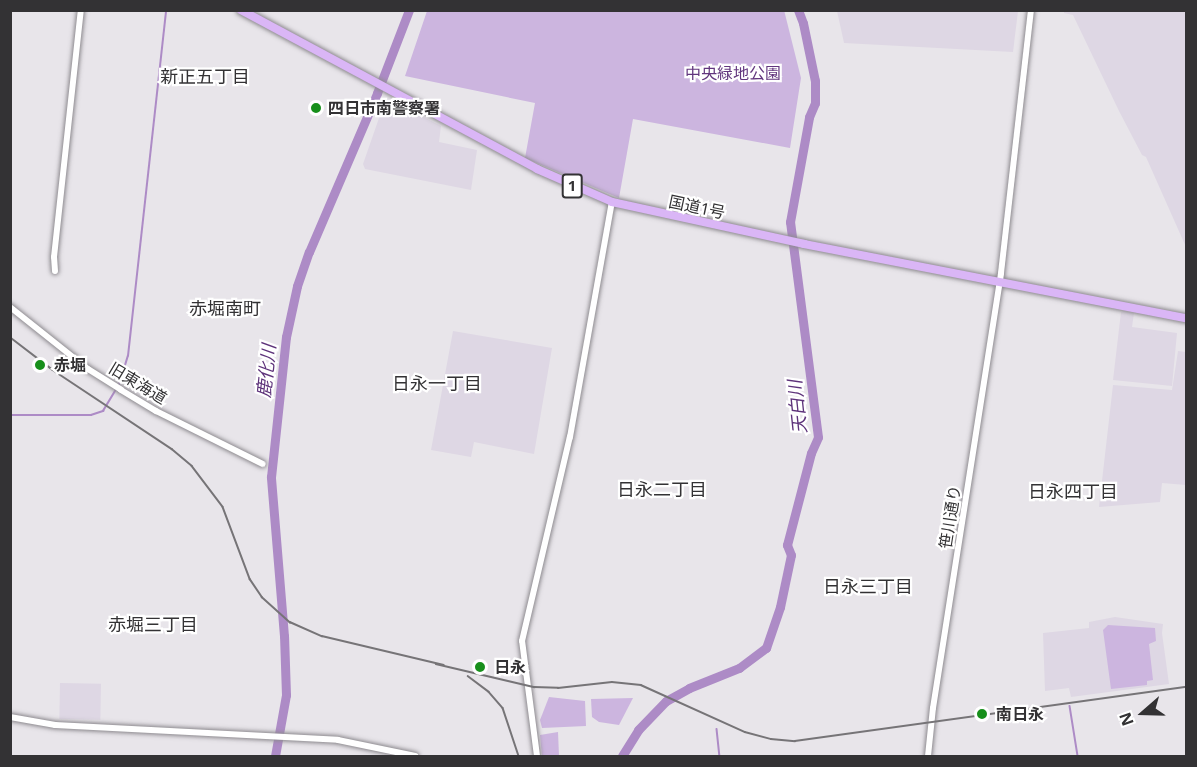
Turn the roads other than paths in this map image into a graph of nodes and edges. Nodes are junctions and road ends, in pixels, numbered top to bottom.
1 (81, 10) edge
2 (241, 10) edge
3 (1031, 10) edge
4 (612, 202) junction
5 (55, 270) dead end
6 (999, 282) junction
7 (10, 307) edge
8 (1186, 318) edge
9 (263, 464) dead end
10 (10, 717) edge
11 (415, 756) edge
12 (537, 756) edge
13 (928, 756) edge

1 - 5 street
2 - 4 highway, 国道1号 / 1
3 - 6 street, 笹川通り
4 - 6 highway, 国道1号 / 1
4 - 12 street
6 - 8 highway, 国道1号 / 1
6 - 13 street, 笹川通り
7 - 9 street, 旧東海道
10 - 11 street

